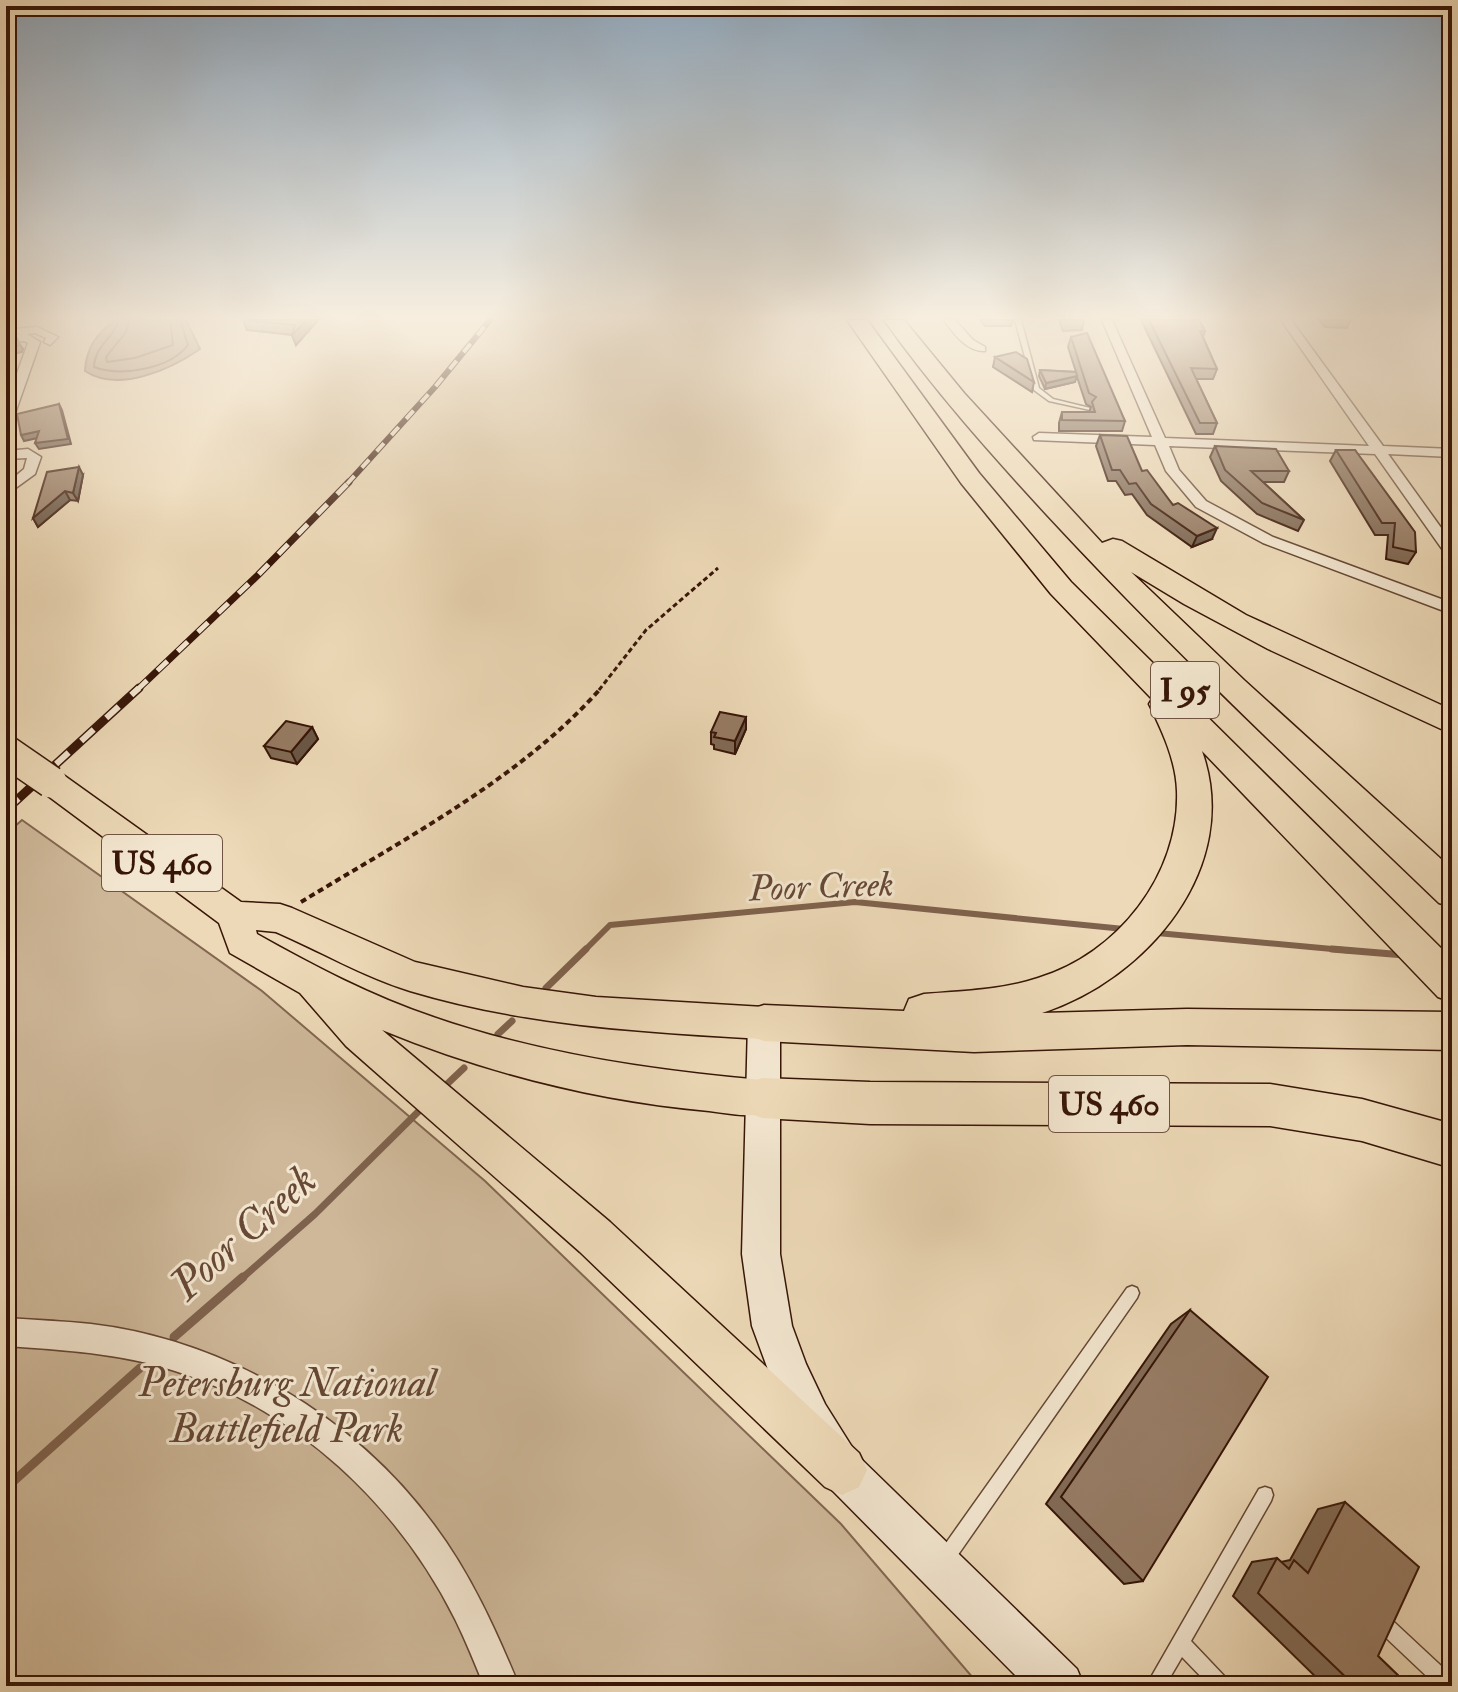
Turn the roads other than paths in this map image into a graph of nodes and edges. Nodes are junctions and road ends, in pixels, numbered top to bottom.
1 (14, 399) edge
2 (914, 399) edge
3 (959, 399) edge
4 (1050, 399) edge
5 (1142, 399) edge
6 (1343, 399) edge
7 (1088, 409) edge
8 (928, 418) junction
9 (6, 422) edge
10 (1039, 437) dead end
11 (1161, 443) junction
12 (1381, 452) junction
13 (1452, 453) edge
14 (1004, 454) junction
15 (6, 455) edge
16 (6, 491) edge
17 (1452, 553) edge
18 (1450, 602) edge
19 (1155, 685) junction
20 (1452, 723) edge
21 (6, 751) edge
22 (1452, 892) edge
23 (234, 915) junction
24 (1450, 973) edge
25 (314, 985) junction
26 (764, 1023) junction
27 (815, 1026) junction
28 (1452, 1031) edge
29 (762, 1098) junction
30 (1452, 1146) edge
31 (1132, 1293) dead end
32 (6, 1332) edge
33 (842, 1470) junction
34 (1265, 1495) dead end
35 (940, 1567) junction
36 (1388, 1628) edge
37 (1181, 1643) junction
38 (502, 1686) edge
39 (1060, 1686) edge
40 (1155, 1686) edge
41 (1222, 1686) edge
42 (1450, 1686) edge

1 - 9 street
2 - 8 highway, I 95
3 - 14 highway, I 95
4 - 7 lane
5 - 11 street
6 - 12 street
8 - 19 highway
8 - 24 highway, I 95
10 - 11 street
11 - 12 street
11 - 18 street
12 - 13 street
12 - 17 street
14 - 20 highway
14 - 22 highway, I 95
15 - 16 street
19 - 24 highway
19 - 27 highway
21 - 23 highway, US 460, bridge
23 - 25 highway, US 460
23 - 26 highway, US 460
25 - 29 highway, US 460
25 - 33 highway
26 - 27 highway, US 460
26 - 29 main road
27 - 28 highway, US 460
29 - 30 highway, US 460
29 - 33 main road
31 - 35 lane
32 - 38 street
33 - 35 main road
34 - 37 lane
35 - 39 main road
36 - 42 lane
37 - 40 lane
37 - 41 lane

